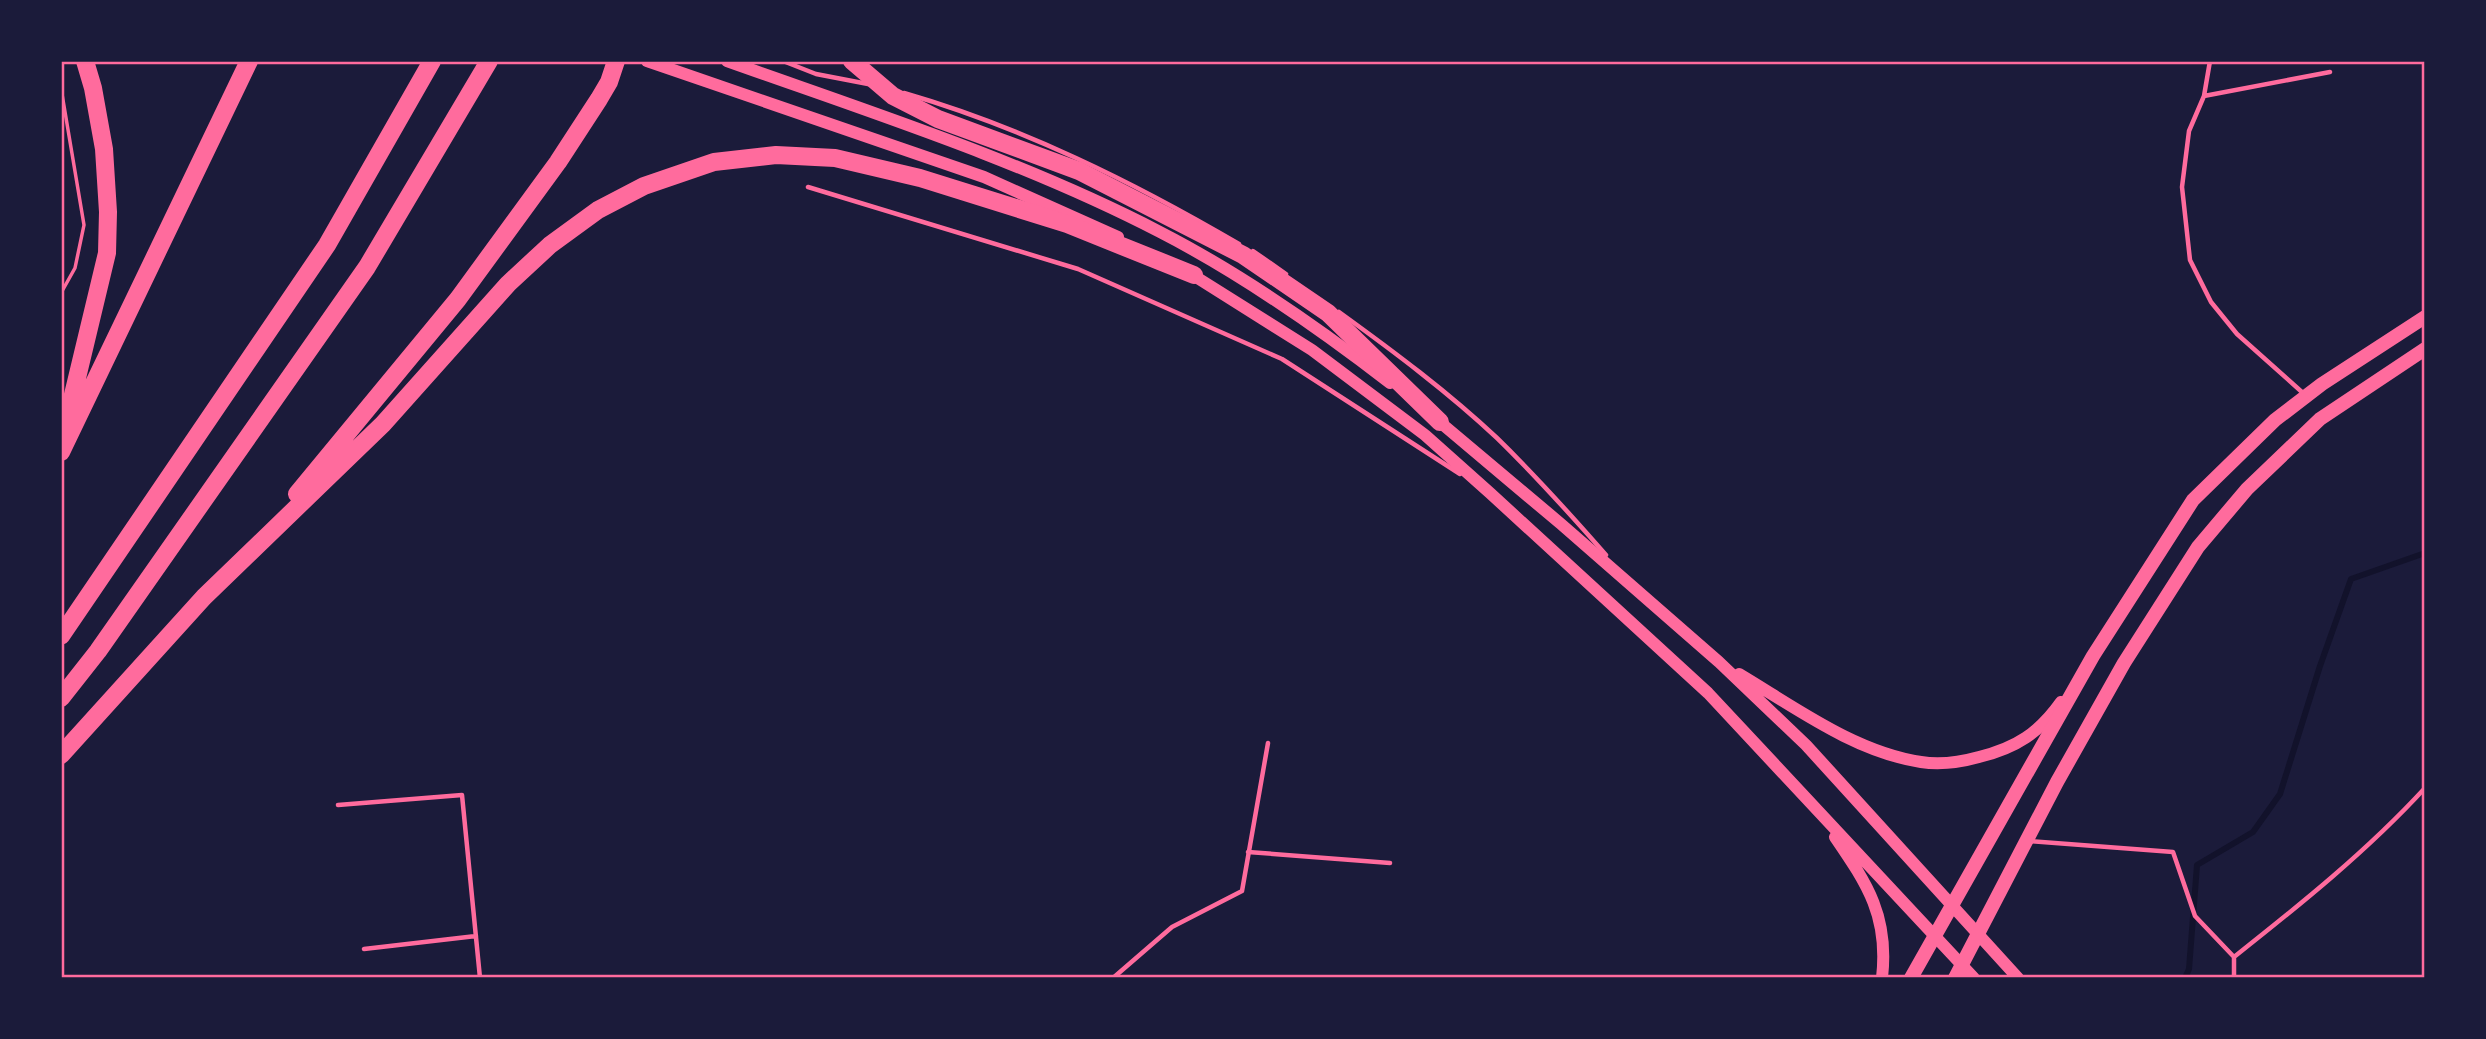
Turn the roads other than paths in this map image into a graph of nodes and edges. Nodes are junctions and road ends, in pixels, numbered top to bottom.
1 (85, 61) edge
2 (249, 61) edge
3 (432, 61) edge
4 (489, 61) edge
5 (616, 61) edge
6 (647, 61) edge
7 (727, 61) edge
8 (783, 61) edge
9 (852, 61) edge
10 (2210, 61) edge
11 (2330, 72) dead end
12 (879, 86) junction
13 (2204, 96) junction
14 (808, 187) dead end
15 (1240, 244) dead end
16 (1251, 250) dead end
17 (1194, 275) junction
18 (1296, 281) dead end
19 (1329, 305) dead end
20 (2425, 317) edge
21 (2425, 349) edge
22 (2306, 396) junction
23 (1440, 422) junction
24 (61, 442) edge
25 (61, 453) edge
26 (1490, 493) junction
27 (239, 565) junction
28 (1641, 596) junction
29 (61, 636) edge
30 (2093, 656) junction
31 (1719, 662) junction
32 (61, 698) edge
33 (1268, 743) dead end
34 (61, 755) edge
35 (2425, 788) edge
36 (1811, 802) junction
37 (338, 805) dead end
38 (2028, 841) junction
39 (1248, 852) junction
40 (1390, 863) dead end
41 (1952, 905) junction
42 (1977, 934) junction
43 (475, 936) junction
44 (1936, 937) junction
45 (364, 949) dead end
46 (2234, 957) junction
47 (1958, 971) edge
48 (480, 978) edge
49 (1113, 978) edge
50 (1882, 978) edge
51 (1912, 978) edge
52 (1974, 978) edge
53 (2018, 978) edge
54 (2234, 978) edge

1 - 24 highway
2 - 25 highway
3 - 29 highway
4 - 32 highway
5 - 27 highway
6 - 17 street
7 - 23 street
8 - 12 lane
9 - 12 highway
10 - 13 lane
11 - 13 lane
12 - 15 lane
12 - 23 highway
13 - 22 lane
14 - 26 lane
16 - 18 lane
17 - 26 street
17 - 27 highway
19 - 28 lane
20 - 22 main road
21 - 38 main road
22 - 30 main road
23 - 28 street
26 - 36 street
27 - 34 highway
28 - 31 street
30 - 31 street
30 - 41 main road
31 - 41 street
33 - 39 lane
35 - 46 lane
36 - 44 street
36 - 50 street
37 - 43 lane
38 - 42 main road
38 - 46 lane
39 - 40 lane
39 - 49 lane
41 - 42 street
41 - 44 main road
42 - 47 main road
42 - 53 street
43 - 45 lane
43 - 48 lane
44 - 47 street
44 - 51 main road
46 - 54 lane
47 - 52 street

